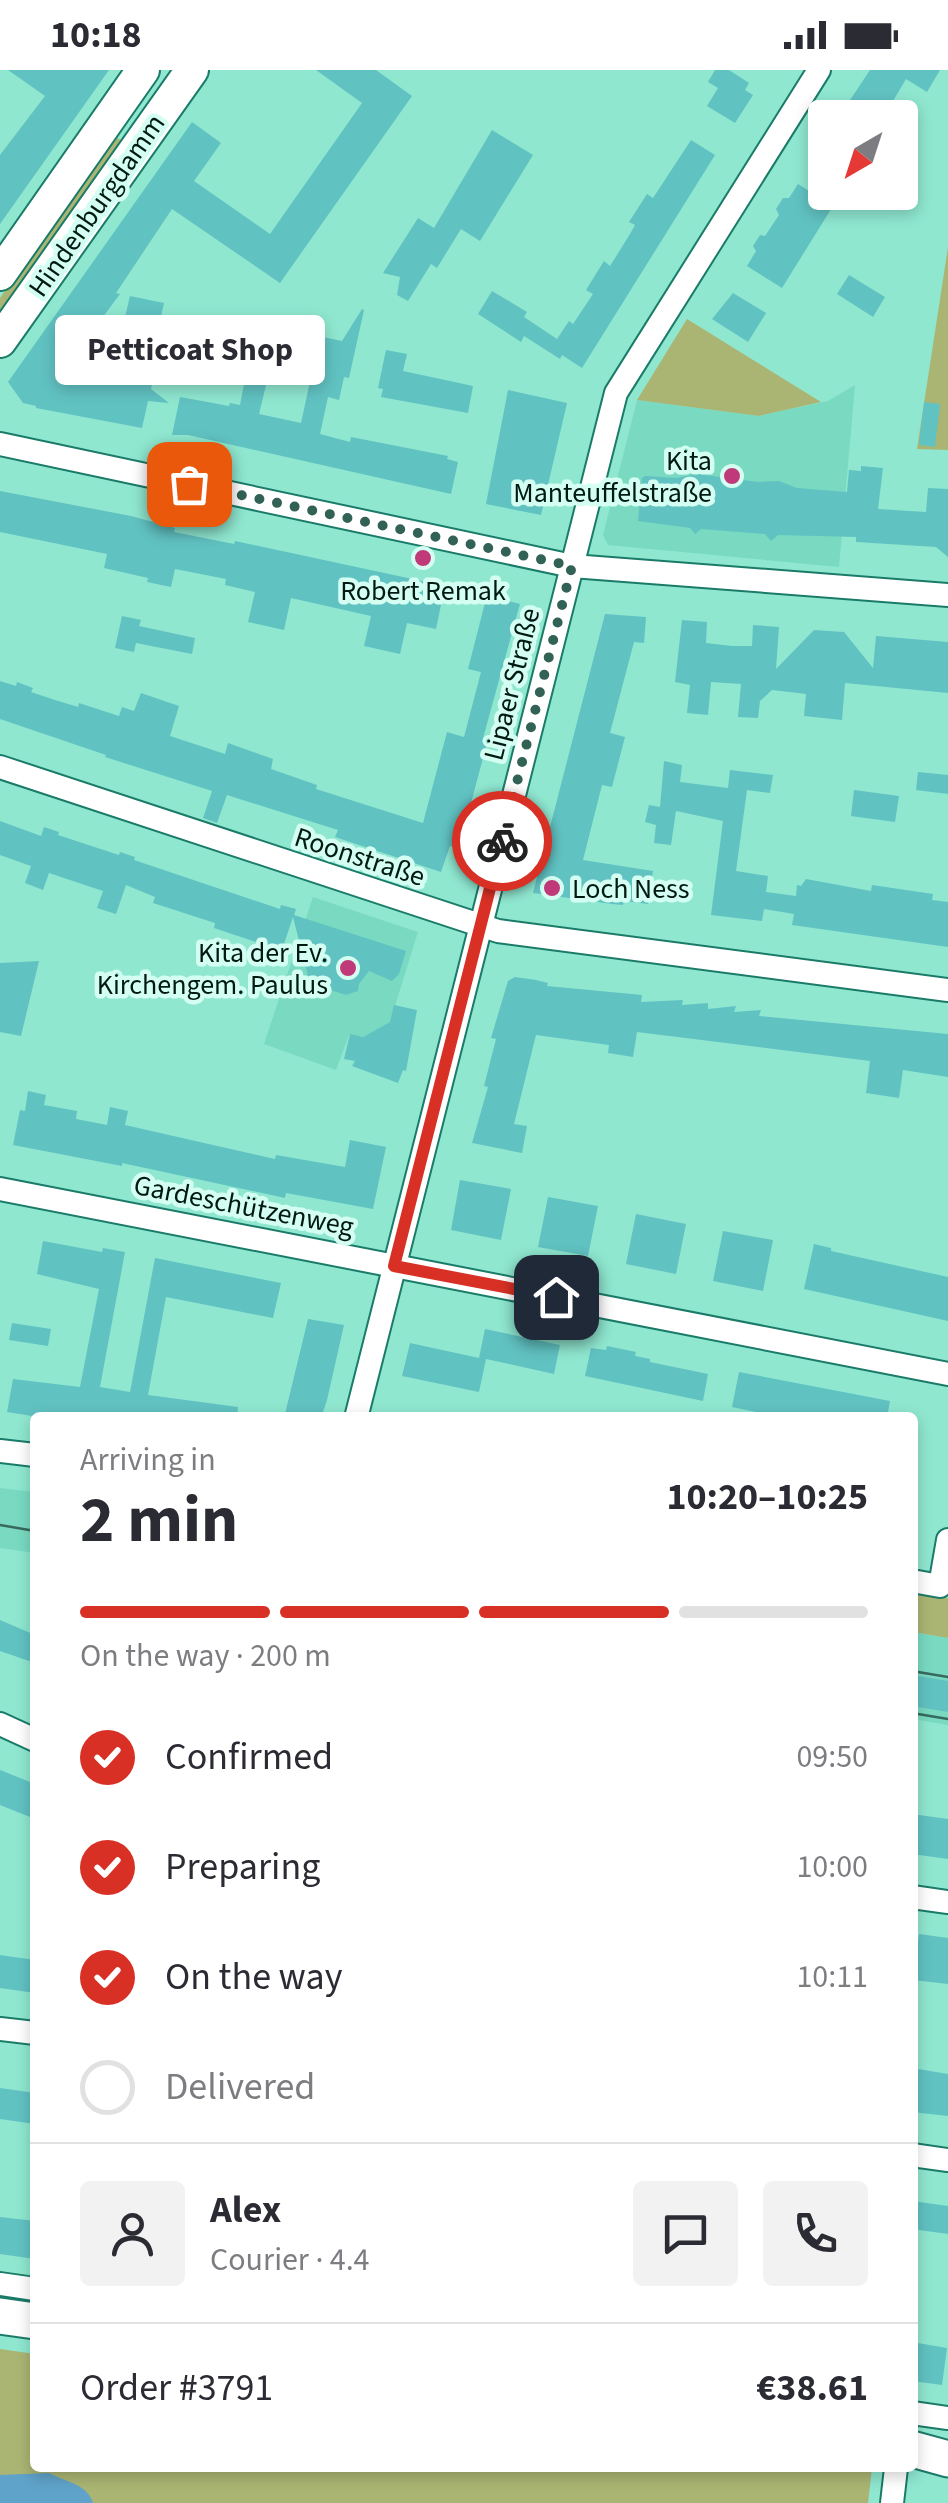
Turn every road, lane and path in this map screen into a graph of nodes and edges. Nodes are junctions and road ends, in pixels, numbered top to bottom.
1 (143, 70) edge
2 (192, 70) edge
3 (818, 70) edge
4 (110, 117) junction
5 (142, 140) junction
6 (0, 274) edge
7 (0, 341) edge
8 (0, 444) edge
9 (572, 566) junction
10 (948, 595) edge
11 (0, 767) edge
12 (480, 926) junction
13 (948, 990) edge
14 (0, 1188) edge
15 (394, 1266) junction
16 (948, 1374) edge
17 (358, 1412) edge
18 (0, 1451) edge
19 (30, 1454) edge
20 (948, 1540) edge
21 (918, 1582) edge
22 (0, 1724) edge
23 (30, 1738) edge
24 (918, 1898) edge
25 (948, 1902) edge
26 (0, 2029) edge
27 (30, 2032) edge
28 (918, 2157) edge
29 (948, 2160) edge
30 (0, 2284) edge
31 (30, 2288) edge
32 (0, 2316) edge
33 (30, 2320) edge
34 (918, 2414) edge
35 (948, 2418) edge
36 (918, 2440) edge
37 (948, 2442) edge
38 (918, 2450) edge
39 (948, 2459) edge
40 (896, 2472) edge
41 (892, 2503) edge

1 - 4 main road, Hindenburgdamm
2 - 5 main road, Hindenburgdamm
3 - 9 street, Lipaer Straße
4 - 5 main road
4 - 6 main road, Hindenburgdamm
5 - 7 main road, Hindenburgdamm
8 - 9 street
9 - 10 street
9 - 12 street, Lipaer Straße
11 - 12 street, Roonstraße
12 - 13 street, Roonstraße
12 - 15 street, Lipaer Straße
14 - 15 street, Gardeschützenweg
15 - 16 street, Gardeschützenweg
15 - 17 street, Lipaer Straße
18 - 19 street
20 - 21 street
22 - 23 street
24 - 25 street
26 - 27 street
28 - 29 street
30 - 31 street
32 - 33 main road
34 - 35 street
36 - 37 main road
38 - 39 main road
40 - 41 street

